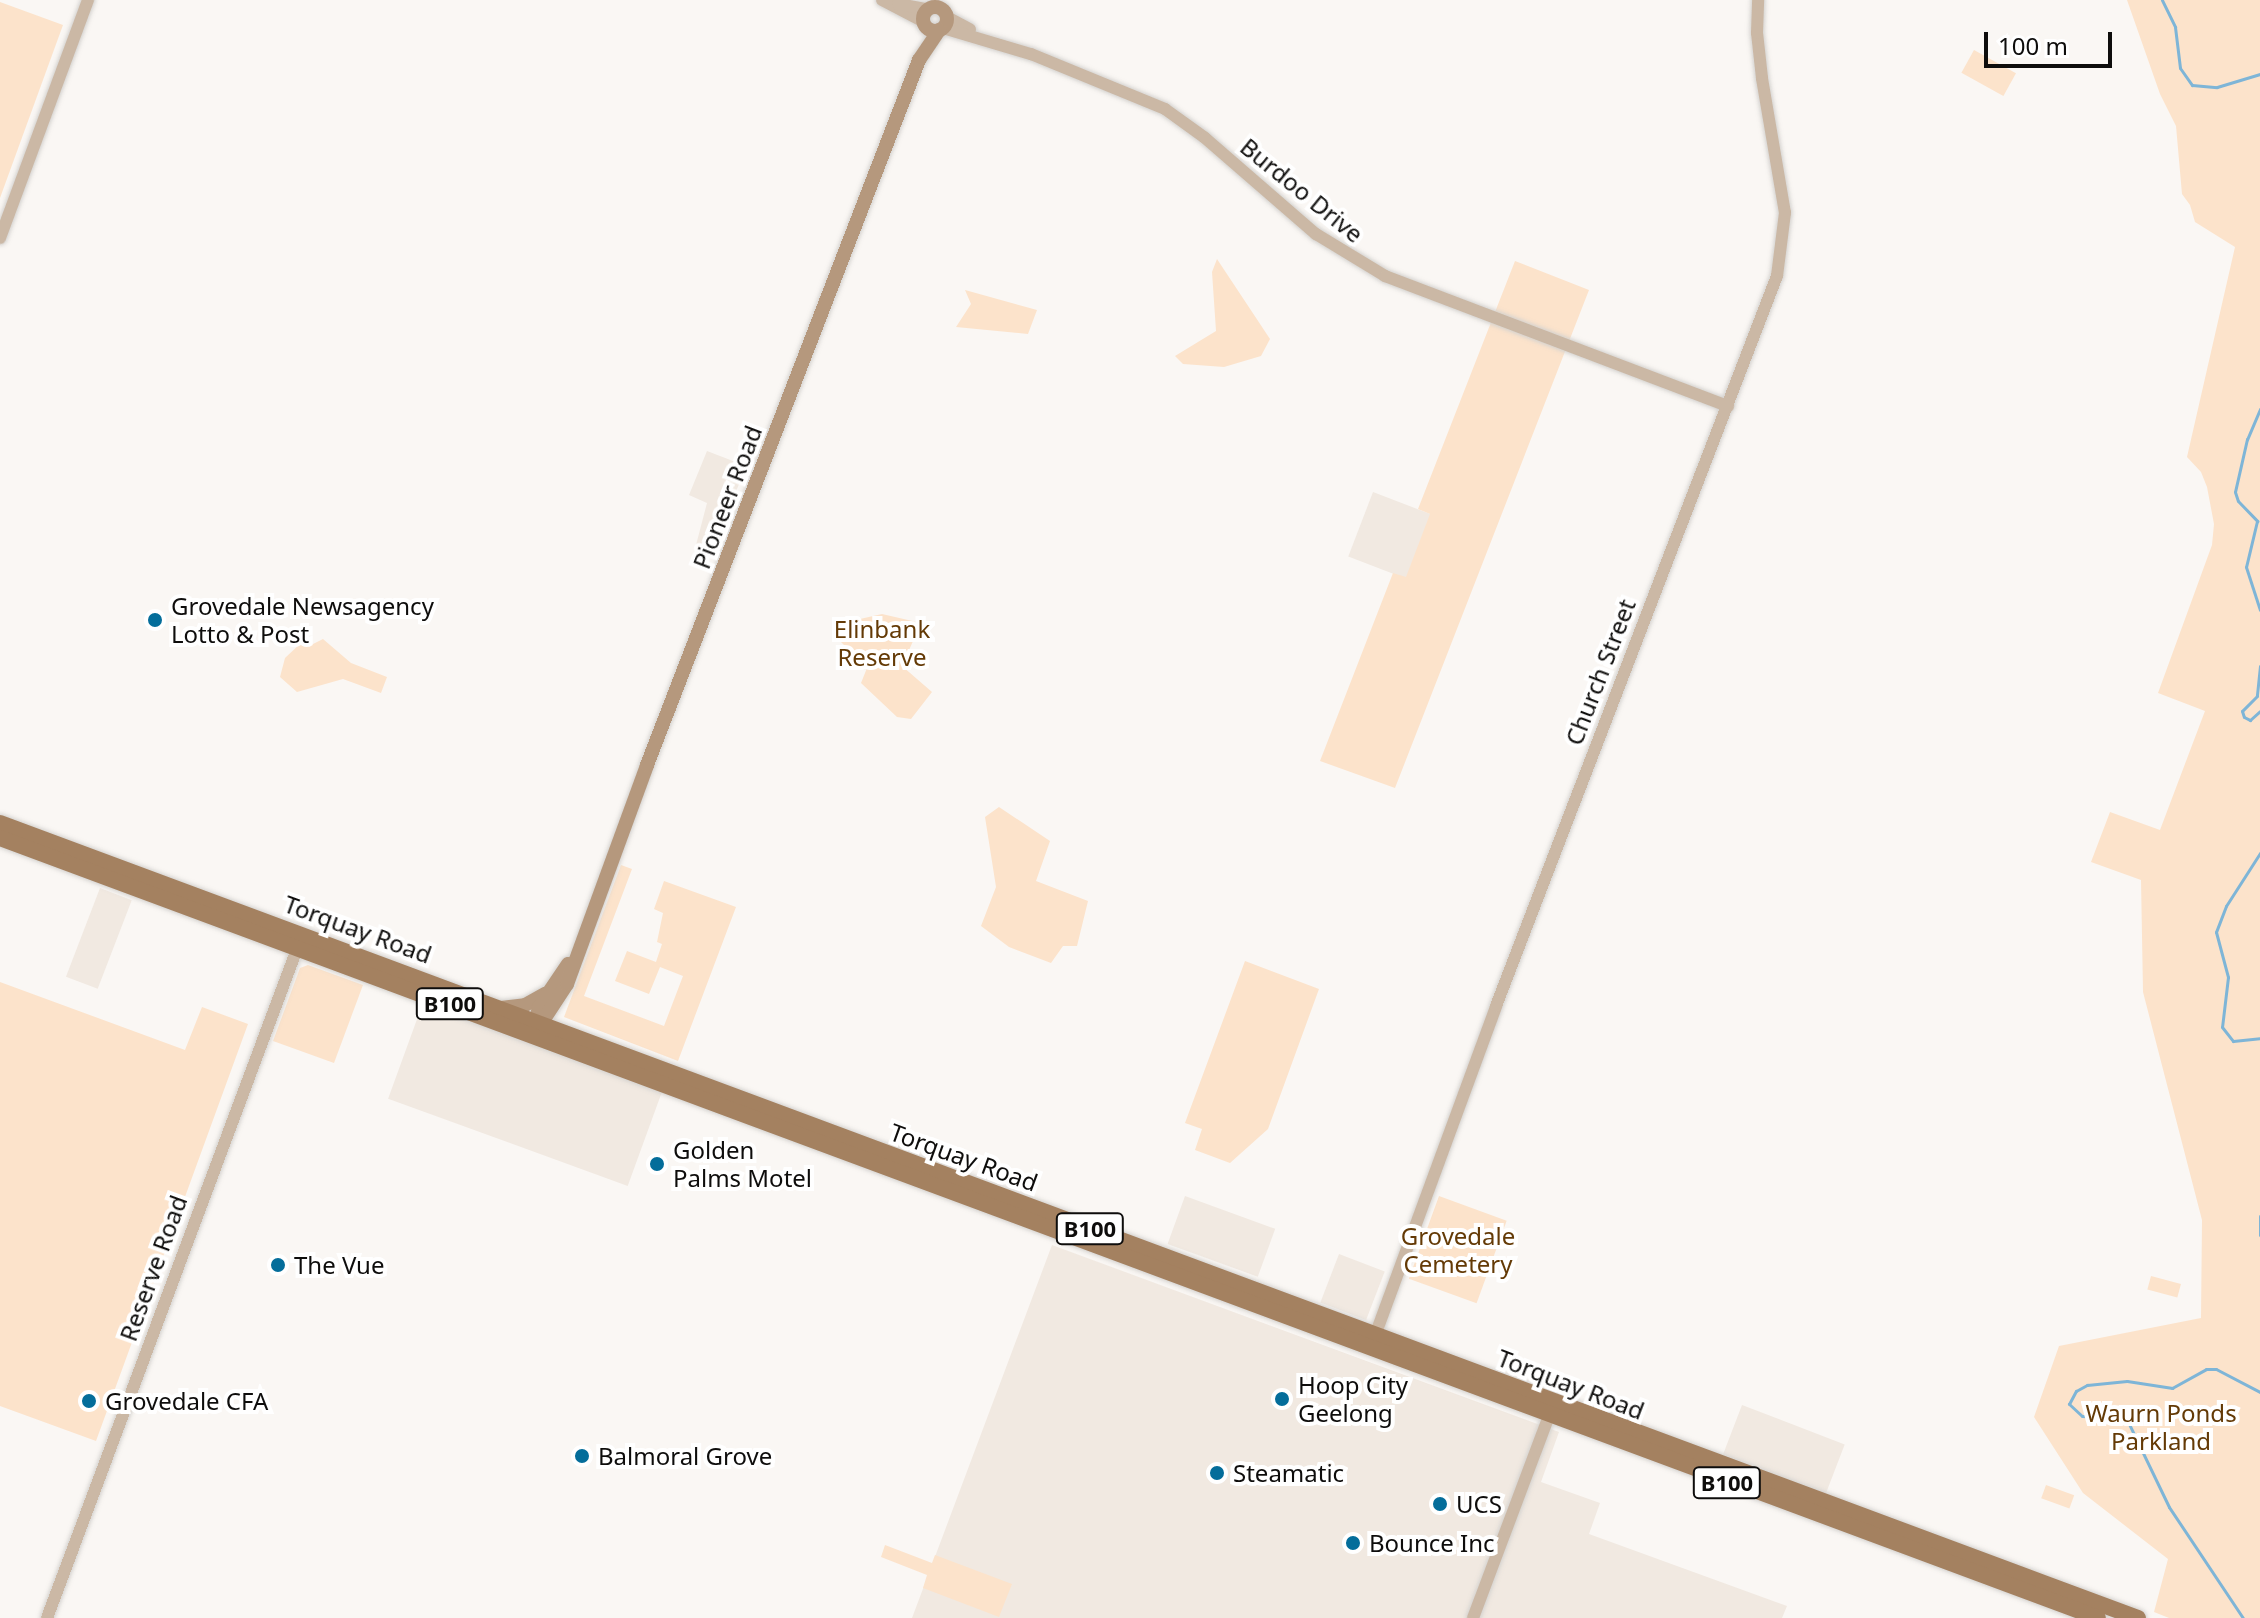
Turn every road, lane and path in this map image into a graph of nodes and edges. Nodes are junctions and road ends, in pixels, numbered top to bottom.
1 (88, 0) edge
2 (883, 0) edge
3 (1758, 0) edge
4 (937, 15) edge
5 (0, 238) edge
6 (1728, 406) junction
7 (0, 823) edge
8 (0, 838) edge
9 (300, 941) junction
10 (559, 987) junction
11 (501, 1008) junction
12 (532, 1027) junction
13 (562, 1030) junction
14 (1372, 1342) junction
15 (1552, 1409) junction
16 (47, 1618) edge
17 (1473, 1618) edge
18 (2098, 1618) edge
19 (2138, 1618) edge

1 - 5 street
2 - 4 street, Burdoo Drive
3 - 6 street, Church Street
4 - 6 street, Burdoo Drive
4 - 10 main road, Pioneer Road
6 - 14 street, Church Street
7 - 9 main road, Torquay Road / B100
8 - 9 main road, Torquay Road / B100
9 - 11 main road, Torquay Road / B100
9 - 12 main road, Torquay Road / B100
9 - 16 street, Reserve Road
10 - 11 main road
10 - 12 main road, Pioneer Road
10 - 13 main road
11 - 12 main road
12 - 13 main road, Torquay Road / B100
12 - 14 main road, Torquay Road / B100
13 - 14 main road, Torquay Road / B100
14 - 15 main road, Torquay Road / B100
15 - 17 street
15 - 18 main road, Torquay Road / B100
15 - 19 main road, Torquay Road / B100

